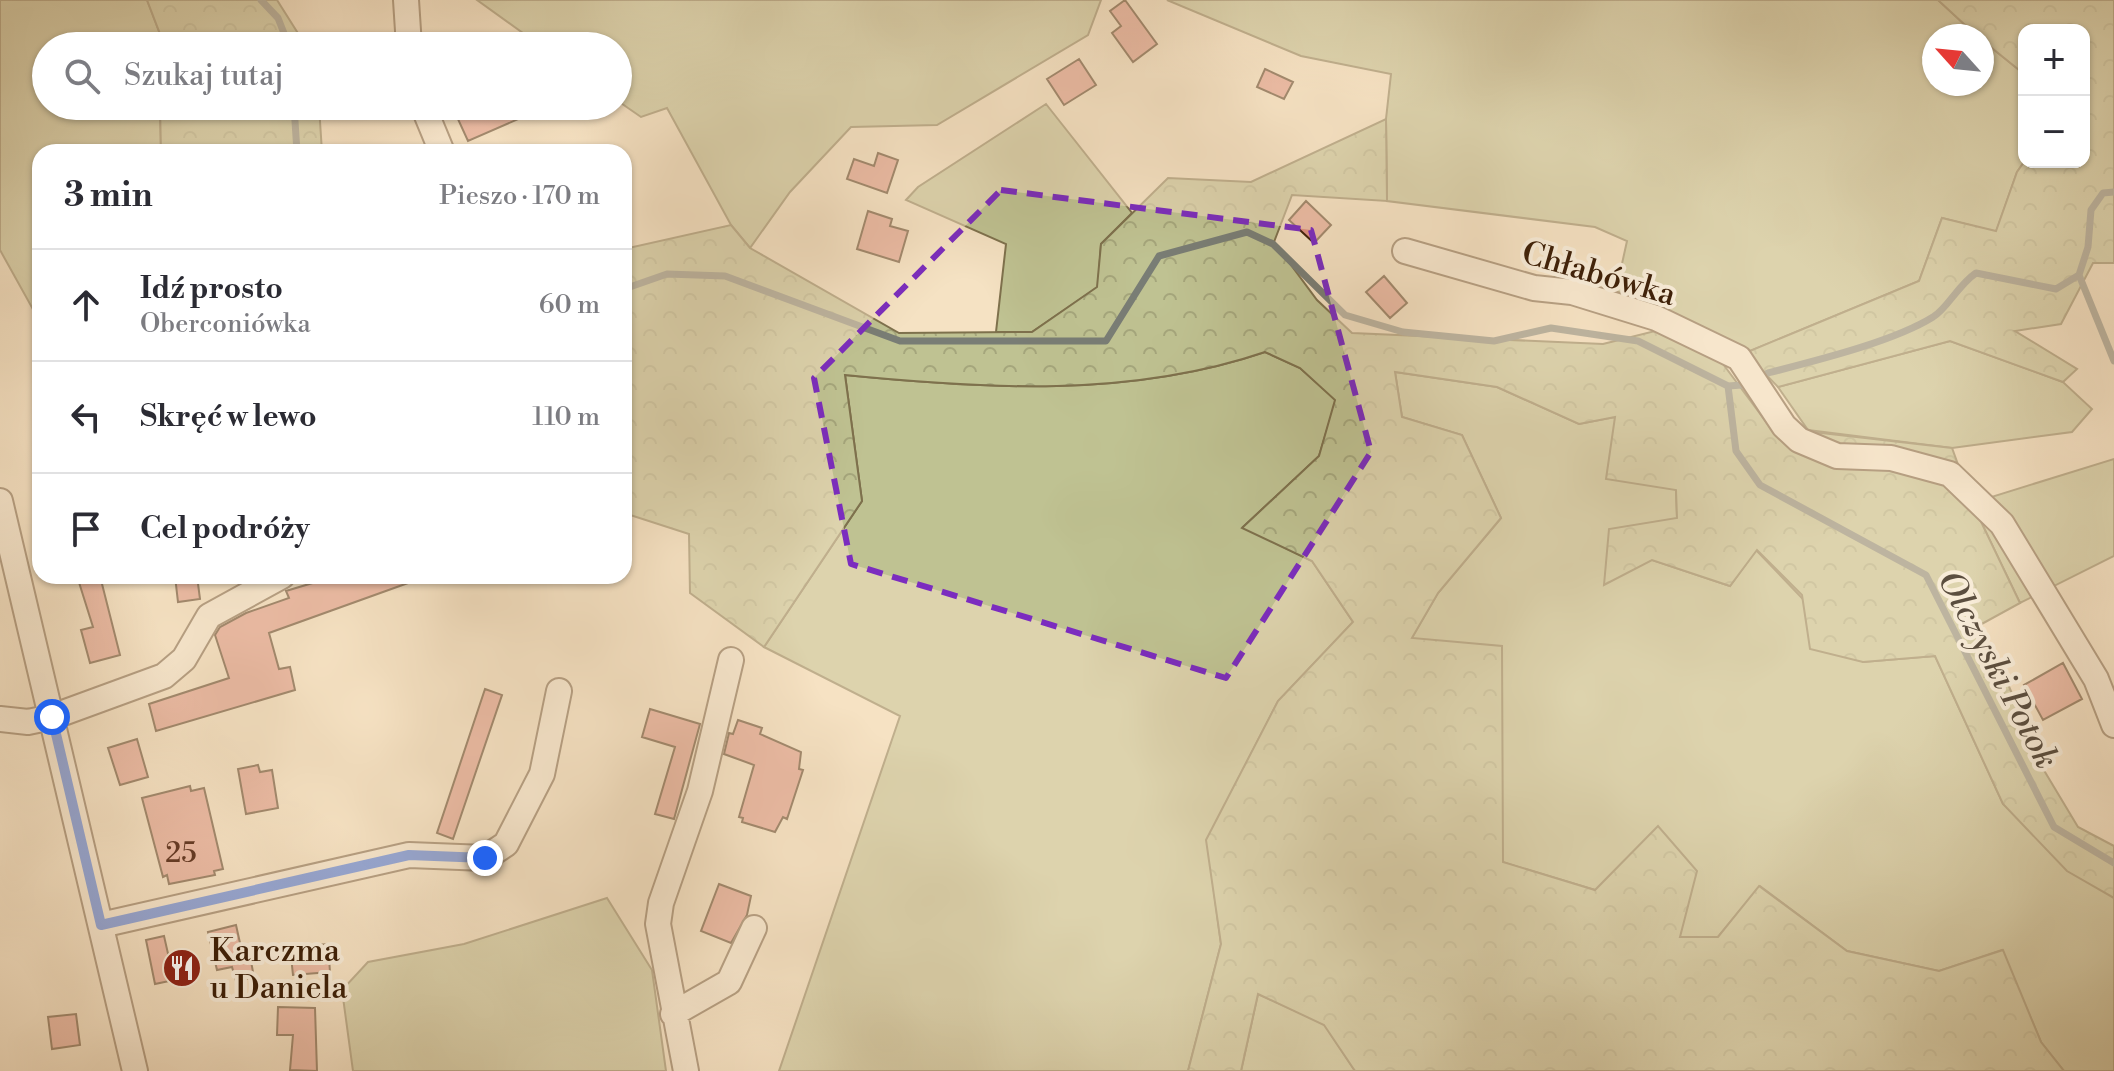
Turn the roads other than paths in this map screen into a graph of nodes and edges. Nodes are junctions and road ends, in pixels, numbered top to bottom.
1 (406, 0) edge
2 (408, 32) edge
3 (429, 120) edge
4 (439, 144) edge
5 (1405, 251) dead end
6 (0, 501) edge
7 (267, 584) edge
8 (731, 660) dead end
9 (559, 691) dead end
10 (52, 717) junction
11 (0, 719) edge
12 (2114, 725) edge
13 (101, 925) junction
14 (754, 928) dead end
15 (673, 1014) junction
16 (135, 1071) edge
17 (686, 1071) edge

1 - 2 street
3 - 4 street
5 - 12 street, Chłabówka
6 - 10 street
7 - 10 street
8 - 15 street
9 - 13 street
10 - 11 street
10 - 13 street
13 - 16 street
14 - 15 street
15 - 17 street

